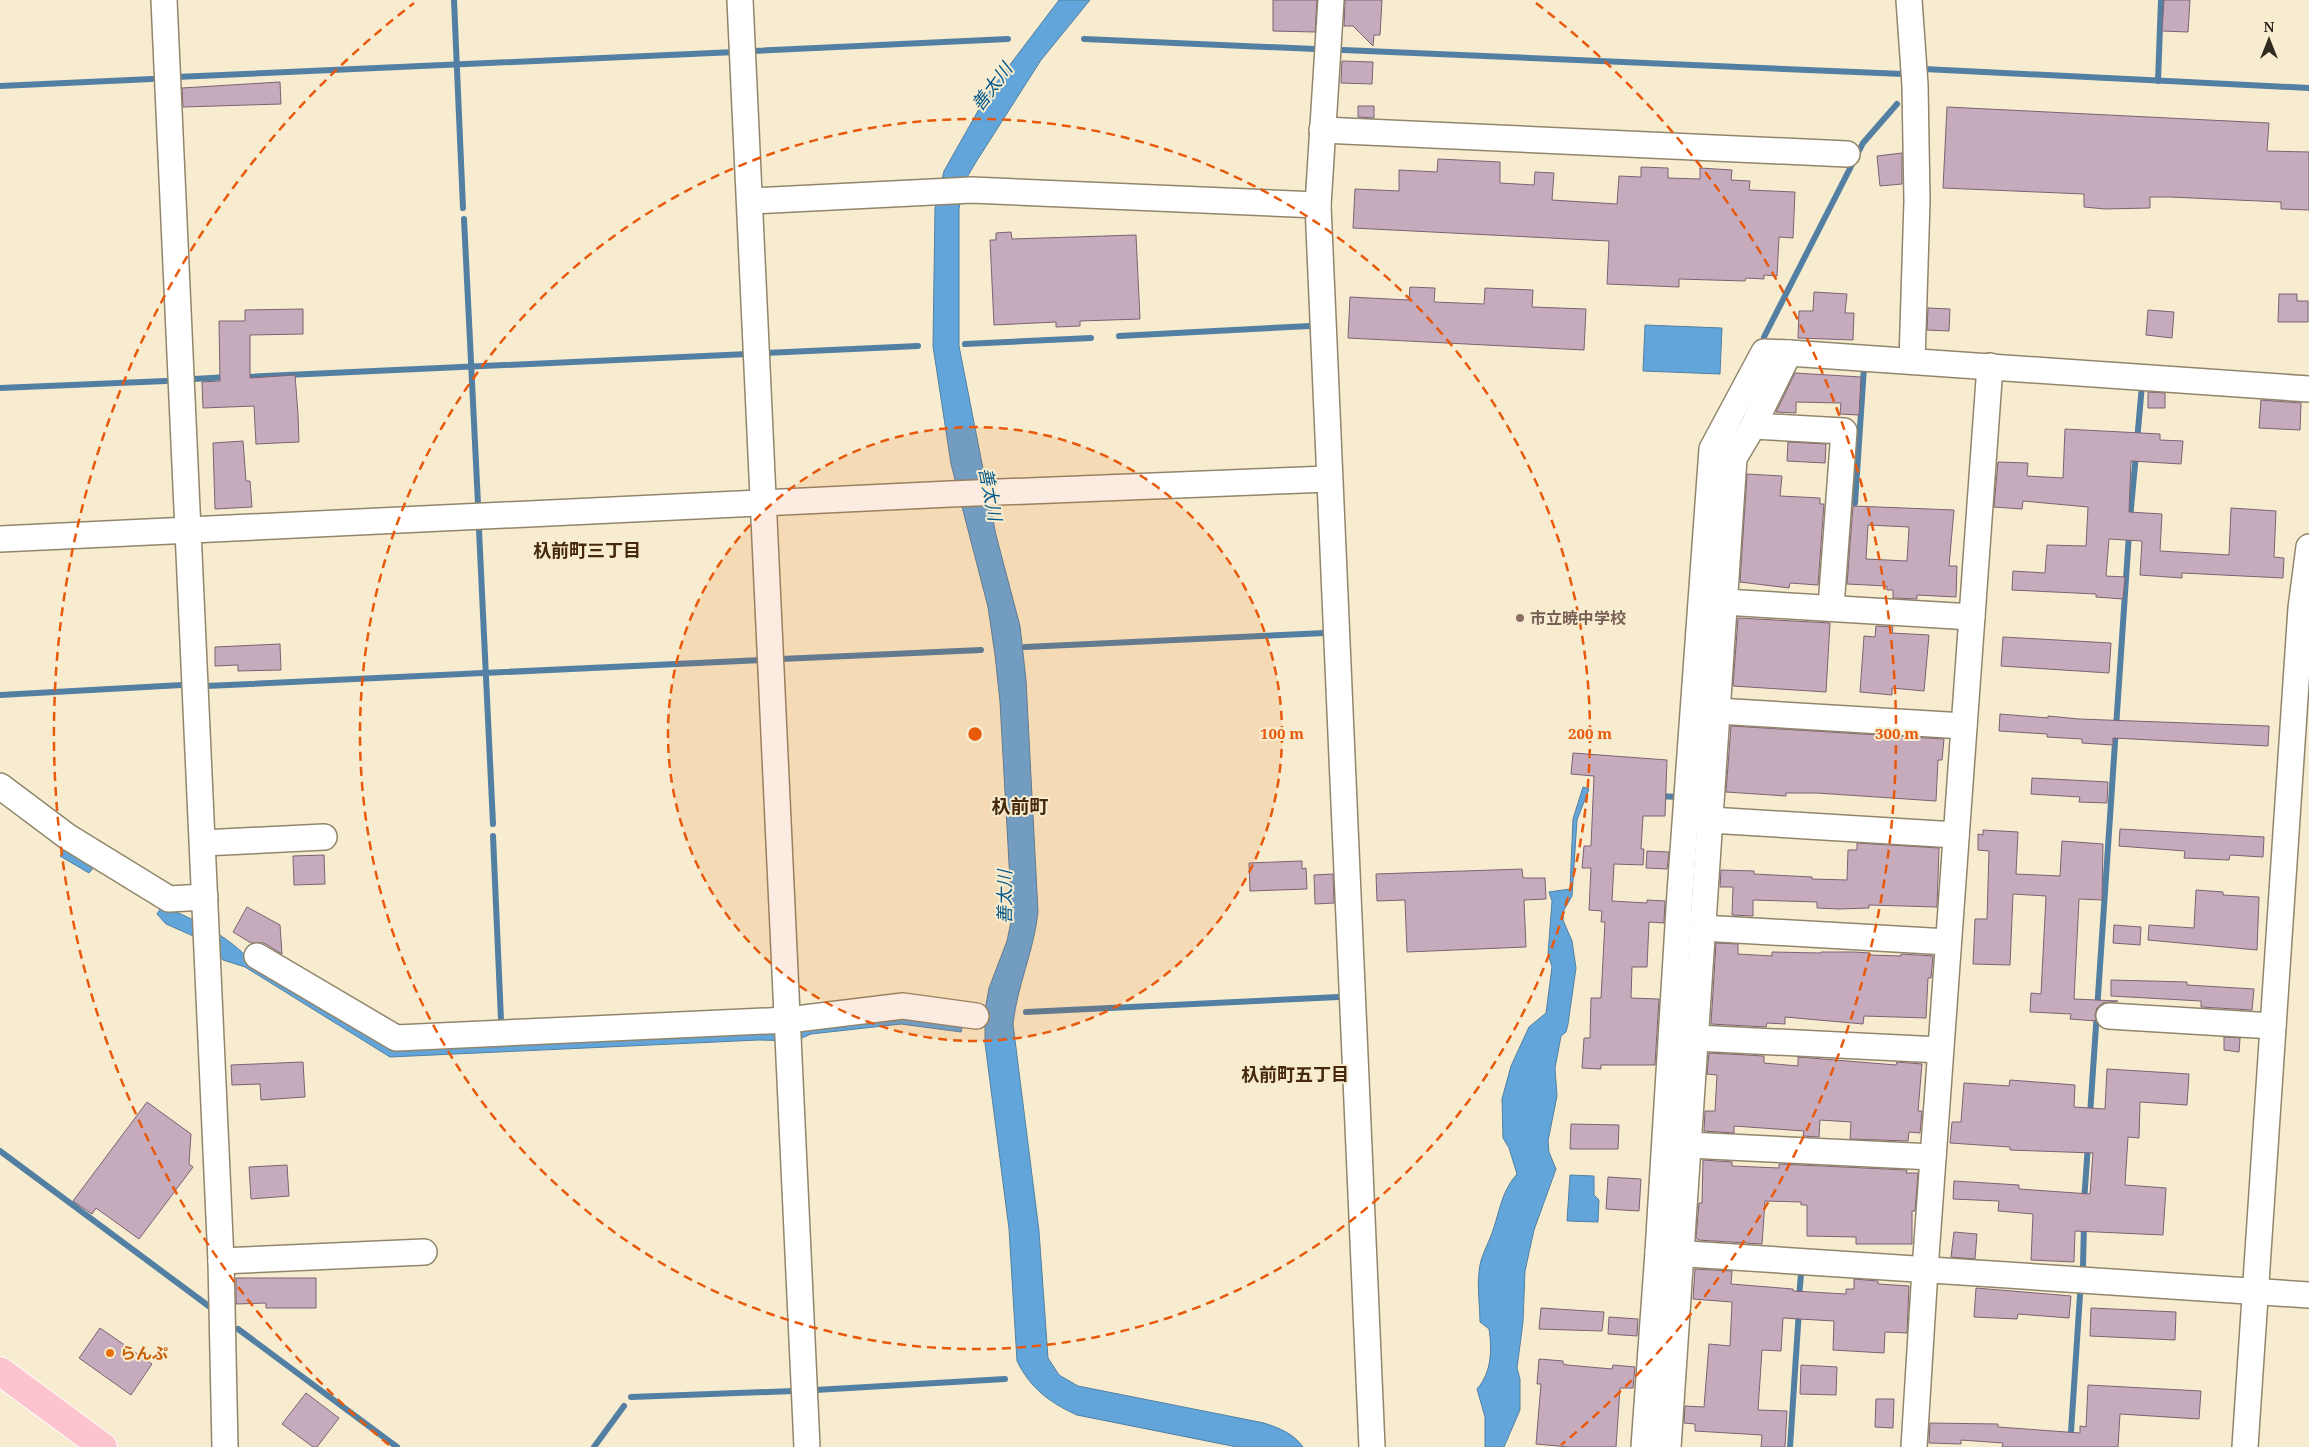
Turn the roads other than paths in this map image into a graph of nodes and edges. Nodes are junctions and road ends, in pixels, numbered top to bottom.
1 (164, 0) edge
2 (740, 0) edge
3 (1331, 0) edge
4 (1909, 0) edge
5 (1322, 130) junction
6 (1847, 154) dead end
7 (750, 202) junction
8 (1318, 205) junction
9 (1788, 353) junction
10 (1912, 361) junction
11 (1990, 366) junction
12 (2309, 389) edge
13 (1753, 426) junction
14 (1329, 479) junction
15 (764, 504) junction
16 (187, 530) junction
17 (0, 538) edge
18 (2309, 547) edge
19 (1724, 602) junction
20 (1831, 607) junction
21 (1972, 617) junction
22 (1717, 711) junction
23 (1964, 726) junction
24 (0, 786) edge
25 (1710, 820) junction
26 (1956, 834) junction
27 (324, 837) dead end
28 (203, 843) junction
29 (206, 902) junction
30 (1702, 928) junction
31 (1948, 942) junction
32 (257, 956) dead end
33 (976, 1016) dead end
34 (2109, 1016) dead end
35 (2273, 1026) junction
36 (789, 1031) junction
37 (1695, 1038) junction
38 (1940, 1050) junction
39 (1688, 1145) junction
40 (1933, 1157) junction
41 (424, 1252) dead end
42 (1669, 1253) junction
43 (221, 1261) junction
44 (1925, 1270) junction
45 (2255, 1291) junction
46 (2309, 1295) edge
47 (0, 1371) edge
48 (103, 1447) edge
49 (225, 1447) edge
50 (807, 1447) edge
51 (1372, 1447) edge
52 (1644, 1447) edge
53 (1668, 1447) edge
54 (1914, 1447) edge
55 (2245, 1447) edge

1 - 16 street
2 - 7 street
3 - 5 street
4 - 10 street
5 - 6 street
5 - 8 street
7 - 8 street
7 - 15 street
8 - 14 street
9 - 10 street
9 - 13 street
9 - 42 street
10 - 11 street
11 - 12 street
11 - 21 street
13 - 19 street
13 - 20 street
14 - 15 street
14 - 51 street
15 - 16 street
15 - 36 street
16 - 17 street
16 - 28 street
18 - 35 street
19 - 20 street
19 - 22 street
20 - 21 street
21 - 23 street
22 - 23 street
22 - 25 street
23 - 26 street
24 - 29 street
25 - 26 street
25 - 30 street
26 - 31 street
27 - 28 street
28 - 29 street
29 - 43 street
30 - 31 street
30 - 37 street
31 - 38 street
32 - 36 street
33 - 36 street
34 - 35 street
35 - 45 street
36 - 50 street
37 - 38 street
37 - 39 street
38 - 40 street
39 - 40 street
39 - 42 street
40 - 44 street
41 - 43 street
42 - 44 street
42 - 52 street
42 - 53 street
43 - 49 street
44 - 45 street
44 - 54 street
45 - 46 street
45 - 55 street
47 - 48 main road

